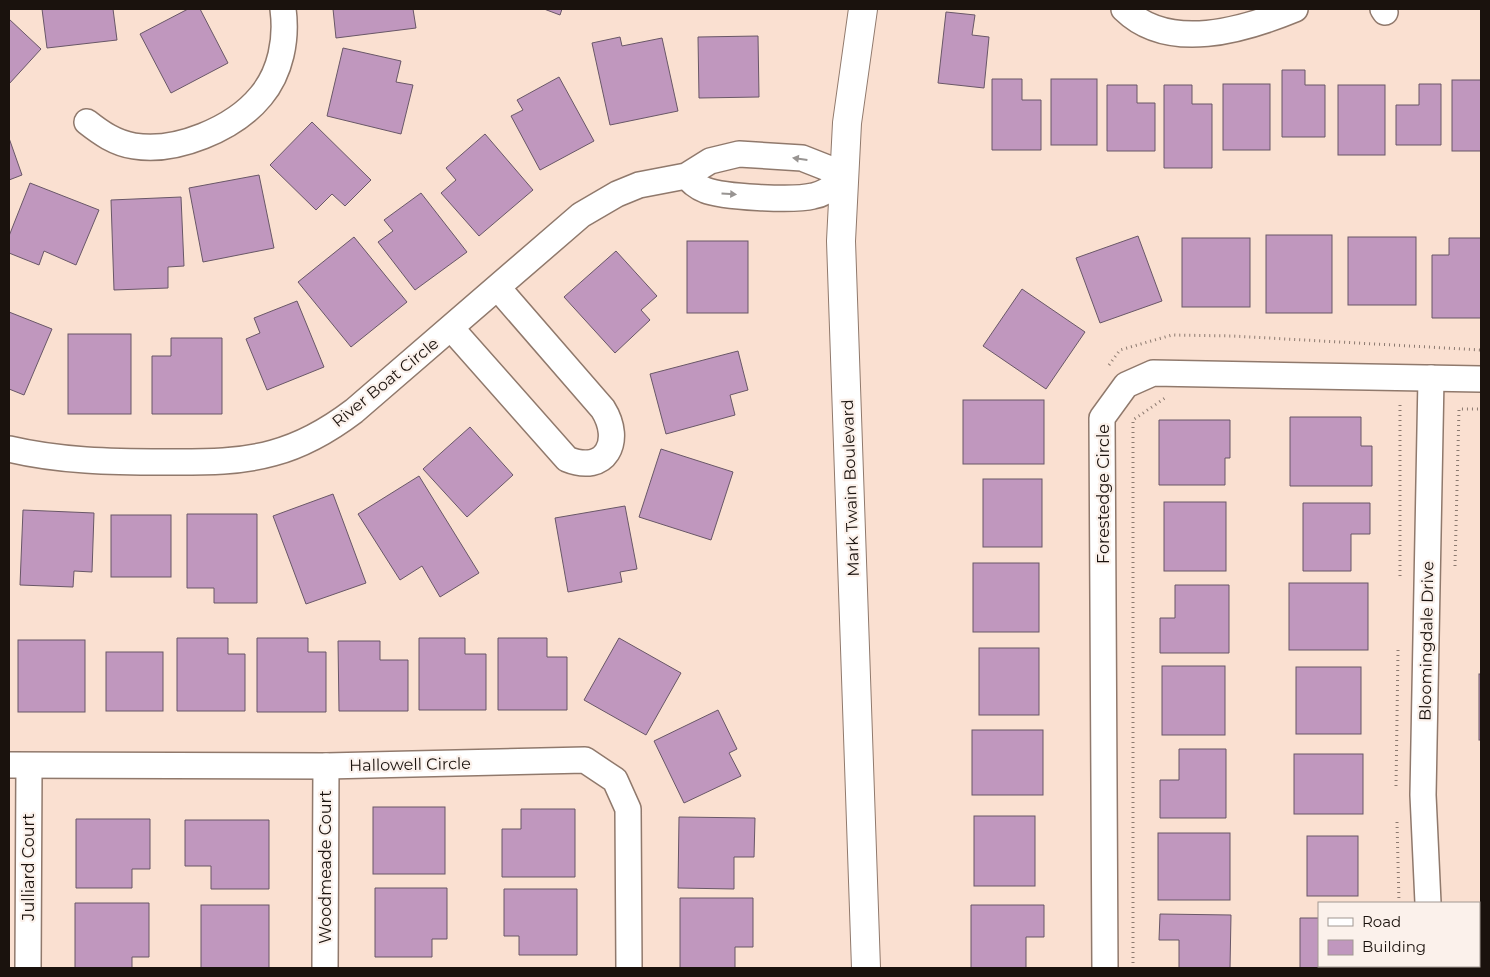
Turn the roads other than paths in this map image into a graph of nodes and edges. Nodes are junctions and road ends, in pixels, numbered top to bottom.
1 (283, 9) edge
2 (863, 9) edge
3 (1124, 9) edge
4 (1295, 9) edge
5 (87, 122) dead end
6 (686, 176) junction
7 (843, 180) junction
8 (498, 288) junction
9 (451, 328) junction
10 (1431, 378) junction
11 (1481, 379) edge
12 (9, 449) edge
13 (19, 766) edge
14 (326, 766) junction
15 (1428, 902) edge
16 (28, 968) edge
17 (325, 968) edge
18 (629, 968) edge
19 (866, 968) edge
20 (1105, 968) edge

1 - 5 street
2 - 7 street, Mark Twain Boulevard
3 - 4 street
6 -> 7 street
7 -> 6 street, River Boat Circle
6 - 8 street, River Boat Circle
7 - 19 street, Mark Twain Boulevard
8 - 9 street, River Boat Circle
8 - 9 street
9 - 12 street, River Boat Circle
10 - 11 street, Forestedge Circle
10 - 15 street, Bloomingdale Drive
10 - 20 street, Forestedge Circle
13 - 14 street, Hallowell Circle
13 - 16 street, Julliard Court
14 - 17 street, Woodmeade Court
14 - 18 street, Hallowell Circle

